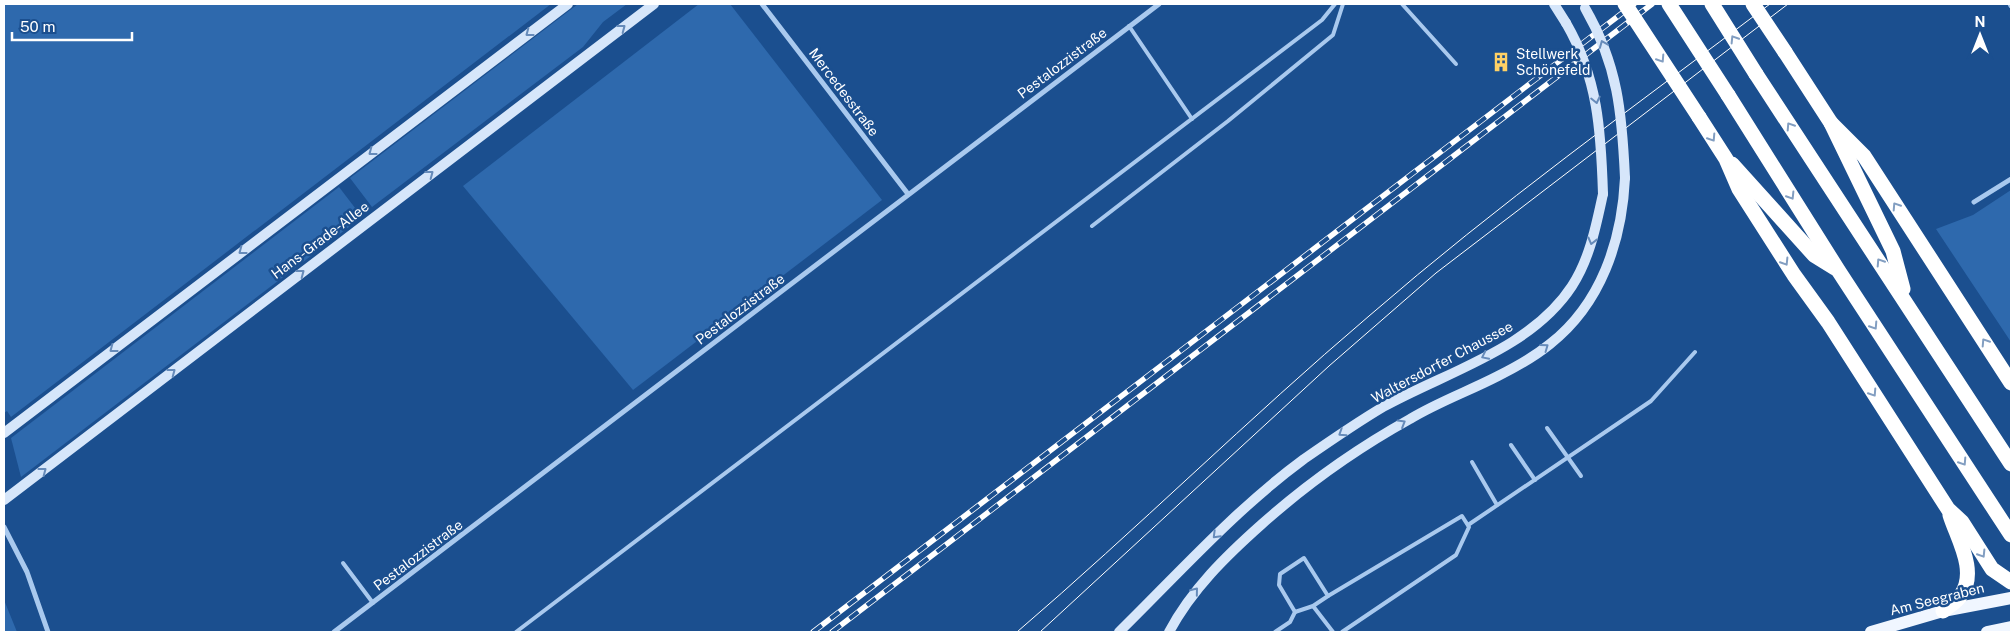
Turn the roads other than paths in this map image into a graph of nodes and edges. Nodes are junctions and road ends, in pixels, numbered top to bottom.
1 (568, 4) edge
2 (654, 4) edge
3 (762, 4) edge
4 (1159, 4) edge
5 (1335, 4) edge
6 (1343, 4) edge
7 (1402, 4) edge
8 (1554, 4) edge
9 (1625, 4) edge
10 (1669, 4) edge
11 (1712, 4) edge
12 (1753, 4) edge
13 (1583, 6) edge
14 (1129, 26) junction
15 (1456, 64) dead end
16 (1192, 119) junction
17 (1831, 123) junction
18 (1726, 159) junction
19 (2011, 179) edge
20 (908, 194) junction
21 (1974, 202) dead end
22 (1092, 226) dead end
23 (1838, 270) junction
24 (1907, 303) junction
25 (1695, 352) dead end
26 (2011, 383) edge
27 (1547, 428) dead end
28 (4, 433) edge
29 (1510, 445) dead end
30 (1568, 458) junction
31 (1472, 462) dead end
32 (2011, 464) edge
33 (1581, 476) dead end
34 (1535, 480) junction
35 (4, 500) edge
36 (1498, 505) junction
37 (1948, 509) junction
38 (1468, 525) junction
39 (4, 527) edge
40 (2011, 535) edge
41 (343, 563) dead end
42 (2011, 582) edge
43 (1328, 596) junction
44 (2011, 598) edge
45 (1993, 600) junction
46 (2011, 602) edge
47 (373, 603) junction
48 (1313, 606) junction
49 (1943, 611) junction
50 (1295, 612) junction
51 (2011, 627) edge
52 (48, 632) edge
53 (334, 632) edge
54 (516, 632) edge
55 (1119, 632) edge
56 (1169, 632) edge
57 (1275, 632) edge
58 (1333, 632) edge
59 (1342, 632) edge
60 (1871, 632) edge
61 (1987, 632) edge

1 -> 28 main road
35 -> 2 main road, Hans-Grade-Allee
3 - 20 street, Mercedesstraße
4 - 14 street, Pestalozzistraße
5 - 16 lane
6 - 22 lane
7 - 15 lane
8 -> 55 main road, Waltersdorfer Chaussee, bridge
9 -> 18 highway, bridge
10 -> 23 highway, bridge
24 -> 11 highway, bridge
12 - 17 highway, bridge
56 -> 13 main road, bridge
14 - 16 lane
14 - 20 street, Pestalozzistraße
16 - 54 lane
17 - 24 highway
26 -> 17 highway
18 - 23 highway
18 -> 37 highway
19 - 21 street
20 - 47 street, Pestalozzistraße
23 -> 40 highway
24 - 32 highway
25 - 30 lane
27 - 30 lane
29 - 34 lane
30 - 33 lane
30 - 34 lane
31 - 36 lane
34 - 36 lane
36 - 38 lane
37 -> 42 highway
37 - 49 highway
38 - 43 lane
38 - 59 lane
39 - 52 street
41 - 47 lane
43 - 48 lane
43 - 50 lane
44 - 45 main road, Am Seegraben
45 - 46 main road
45 - 49 main road, Am Seegraben
47 - 53 street, Pestalozzistraße
48 - 50 lane
48 - 58 lane
49 - 60 main road, Am Seegraben
50 - 57 lane
51 - 61 main road

